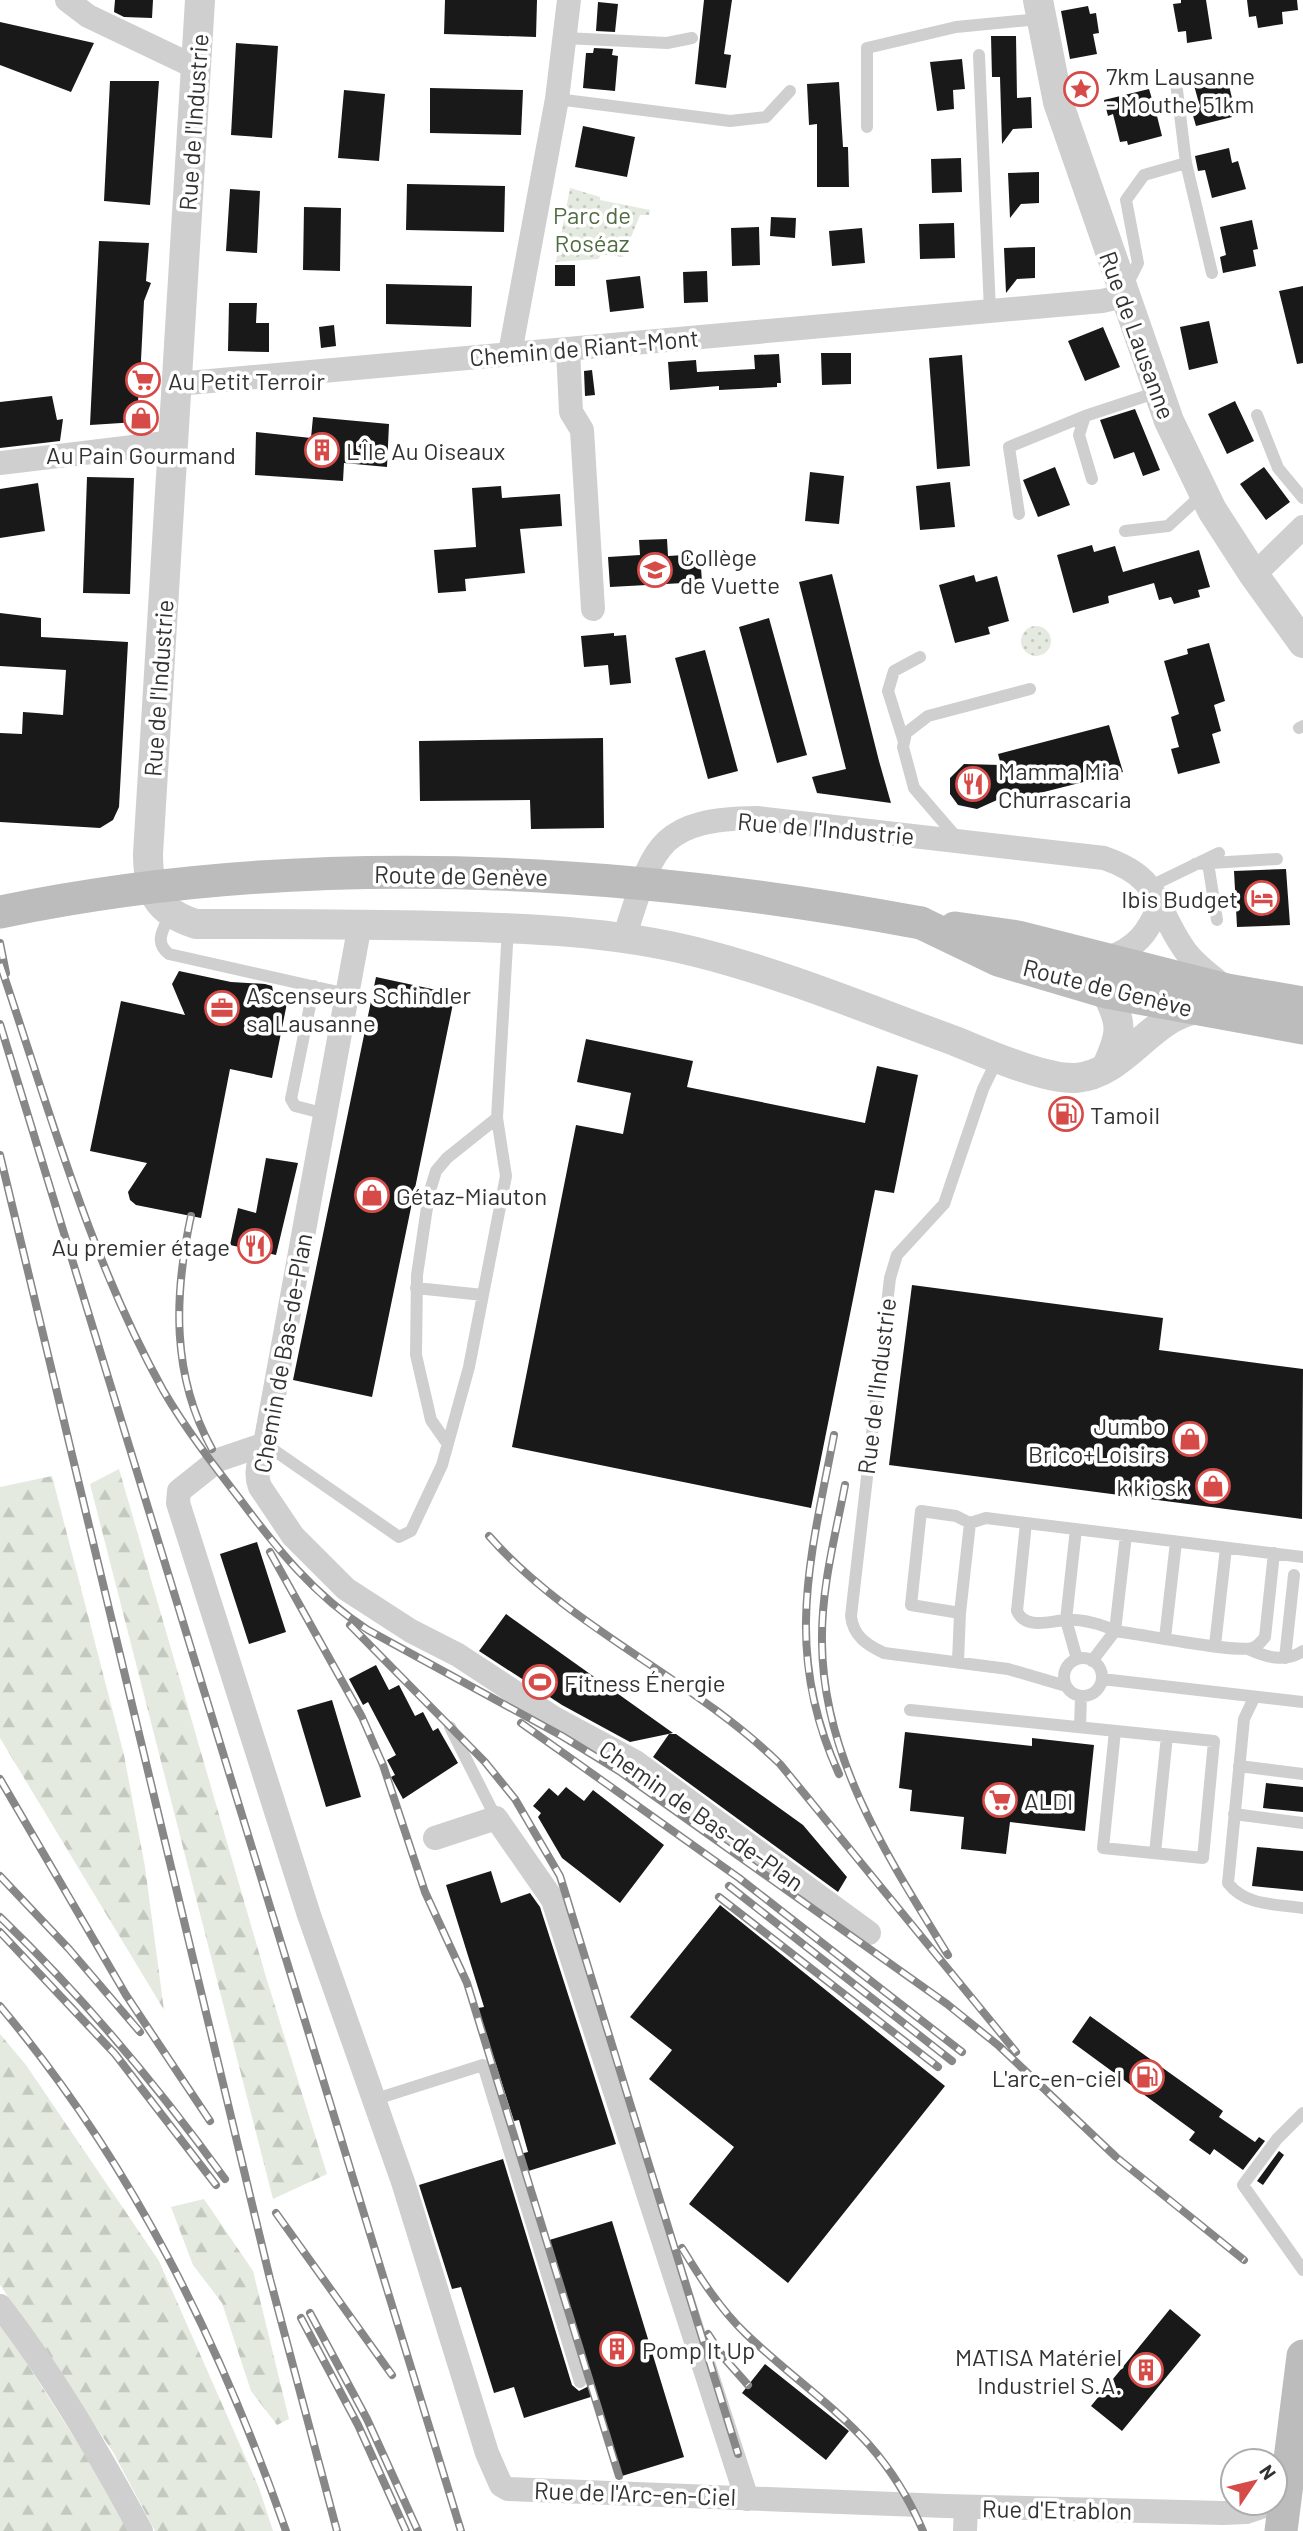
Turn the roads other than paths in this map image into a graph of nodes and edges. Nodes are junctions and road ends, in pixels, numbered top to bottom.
1 (67, 0) edge
2 (201, 0) edge
3 (569, 0) edge
4 (1039, 10) edge
5 (565, 38) junction
6 (692, 38) dead end
7 (979, 55) dead end
8 (195, 67) junction
9 (1176, 82) dead end
10 (790, 91) dead end
11 (557, 99) junction
12 (867, 127) dead end
13 (1186, 163) junction
14 (1212, 273) dead end
15 (1124, 295) junction
16 (990, 311) junction
17 (568, 349) junction
18 (510, 353) junction
19 (177, 384) junction
20 (1158, 391) junction
21 (1257, 415) dead end
22 (1085, 416) junction
23 (174, 442) junction
24 (0, 463) edge
25 (1092, 479) dead end
26 (1204, 493) junction
27 (1303, 498) edge
28 (1019, 514) dead end
29 (1303, 527) edge
30 (1125, 531) dead end
31 (1254, 575) junction
32 (593, 609) dead end
33 (1303, 643) edge
34 (920, 657) dead end
35 (1030, 689) dead end
36 (904, 743) junction
37 (960, 841) junction
38 (1219, 853) dead end
39 (1277, 859) dead end
40 (1209, 863) junction
41 (1195, 864) junction
42 (1155, 896) junction
43 (0, 912) edge
44 (171, 914) junction
45 (1217, 920) dead end
46 (921, 923) junction
47 (360, 924) junction
48 (508, 928) junction
49 (624, 938) junction
50 (1108, 958) junction
51 (314, 986) junction
52 (1106, 992) junction
53 (348, 994) junction
54 (1303, 1003) edge
55 (1216, 1004) junction
56 (1303, 1028) edge
57 (1303, 1038) edge
58 (998, 1058) junction
59 (1107, 1066) junction
60 (326, 1114) junction
61 (497, 1118) junction
62 (416, 1287) junction
63 (483, 1295) junction
64 (447, 1443) junction
65 (265, 1444) junction
66 (1026, 1523) junction
67 (970, 1524) junction
68 (1076, 1529) junction
69 (1126, 1535) junction
70 (1176, 1542) junction
71 (1226, 1548) junction
72 (1274, 1553) junction
73 (1303, 1557) edge
74 (1294, 1575) dead end
75 (960, 1613) junction
76 (1066, 1620) junction
77 (1115, 1630) junction
78 (1165, 1638) junction
79 (1215, 1645) junction
80 (1248, 1649) junction
81 (1303, 1651) edge
82 (1285, 1658) junction
83 (1077, 1659) junction
84 (958, 1661) junction
85 (1092, 1661) junction
86 (1102, 1679) junction
87 (1066, 1686) junction
88 (1081, 1697) junction
89 (1254, 1698) junction
90 (1303, 1702) edge
91 (910, 1710) dead end
92 (450, 1727) dead end
93 (1080, 1727) junction
94 (1115, 1731) junction
95 (1167, 1736) junction
96 (1239, 1766) junction
97 (1303, 1774) edge
98 (1234, 1814) junction
99 (496, 1818) junction
100 (1303, 1823) edge
101 (435, 1838) dead end
102 (1155, 1853) junction
103 (1303, 1908) edge
104 (869, 1933) dead end
105 (376, 2099) junction
106 (1303, 2113) edge
107 (1303, 2270) edge
108 (0, 2306) edge
109 (1303, 2356) edge
110 (580, 2382) dead end
111 (1301, 2398) edge
112 (1289, 2469) edge
113 (747, 2499) junction
114 (1219, 2513) edge
115 (1289, 2514) edge
116 (965, 2519) edge
117 (141, 2531) edge
118 (1299, 2531) edge

1 - 8 street
2 - 8 street, Rue de l'Industrie
3 - 5 street
4 - 12 lane
4 - 15 street, Rue de Lausanne
5 - 6 lane
5 - 11 street
7 - 16 lane
8 - 19 street, Rue de l'Industrie
9 - 13 lane
10 - 11 lane
11 - 18 street
13 - 14 lane
13 - 15 lane
15 - 16 street, Chemin de Riant-Mont
15 - 20 street, Rue de Lausanne
16 - 17 street, Chemin de Riant-Mont
17 - 18 street, Chemin de Riant-Mont
17 - 32 street
18 - 19 street, Chemin de Riant-Mont
19 - 23 street, Rue de l'Industrie
20 - 22 lane
20 - 26 street, Rue de Lausanne
21 - 27 lane
22 - 25 lane
22 - 28 lane
23 - 24 street
23 - 44 street, Rue de l'Industrie
26 - 30 lane
26 - 31 street, Rue de Lausanne
29 - 31 street
31 - 33 street, Rue de Lausanne
34 - 36 lane
35 - 36 lane
36 - 37 lane
37 - 42 street, Rue de l'Industrie
37 - 49 street, Rue de l'Industrie
38 - 41 lane
39 - 40 lane
40 - 41 lane
40 - 45 lane
41 - 42 lane
42 - 50 street
42 - 55 street, Rue de l'Industrie
43 - 46 main road, Route de Genève, bridge
44 - 47 street
44 - 51 lane
46 - 50 main road, Route de Genève
46 - 52 main road, Route de Genève
47 - 48 street
47 - 53 street, Chemin de Bas-de-Plan
48 - 49 street
48 - 61 lane
49 - 58 street
50 - 55 main road, Route de Genève
51 - 53 lane
51 - 60 lane
52 - 55 main road, Route de Genève
52 - 59 street
53 - 60 street, Chemin de Bas-de-Plan
54 - 55 main road, Route de Genève
55 - 56 main road, Route de Genève
55 - 57 main road
55 - 59 street
58 - 59 street
58 - 84 lane, Rue de l'Industrie
60 - 65 street, Chemin de Bas-de-Plan
61 - 62 lane
61 - 63 lane
62 - 63 lane
62 - 64 lane
63 - 64 lane
64 - 65 lane
65 - 104 street, Chemin de Bas-de-Plan
65 - 105 street, Rue de l'Arc-en-Ciel
66 - 67 lane
66 - 68 lane
66 - 76 lane
67 - 75 lane
67 - 75 lane
68 - 69 lane
68 - 76 lane
69 - 70 lane
69 - 77 lane
70 - 71 lane
70 - 78 lane
71 - 72 lane
71 - 79 lane
72 - 73 lane
72 - 80 lane
74 - 82 lane
75 - 84 lane
76 - 77 lane
76 - 83 lane
77 - 78 lane
77 - 85 lane
78 - 79 lane
79 - 80 lane
80 - 82 lane
81 - 82 lane
83 - 85 lane
83 - 87 lane
84 - 87 lane, Rue de l'Industrie
85 - 86 lane
86 - 88 lane
86 - 89 lane
87 - 88 lane
88 - 93 lane
89 - 90 lane
89 - 96 lane
91 - 93 lane
92 - 99 lane
93 - 94 lane
94 - 95 lane
94 - 102 lane
95 - 102 lane
95 - 102 lane
96 - 97 lane
96 - 98 lane
98 - 100 lane
98 - 103 lane
99 - 101 street
99 - 113 street, Rue de l'Arc-en-Ciel
105 - 110 lane
105 - 113 street, Rue de l'Arc-en-Ciel
106 - 107 lane
108 - 117 street
109 - 111 main road
111 - 112 main road
113 - 116 street, Rue d'Etrablon
114 - 116 street, Rue d'Etrablon
115 - 118 street

